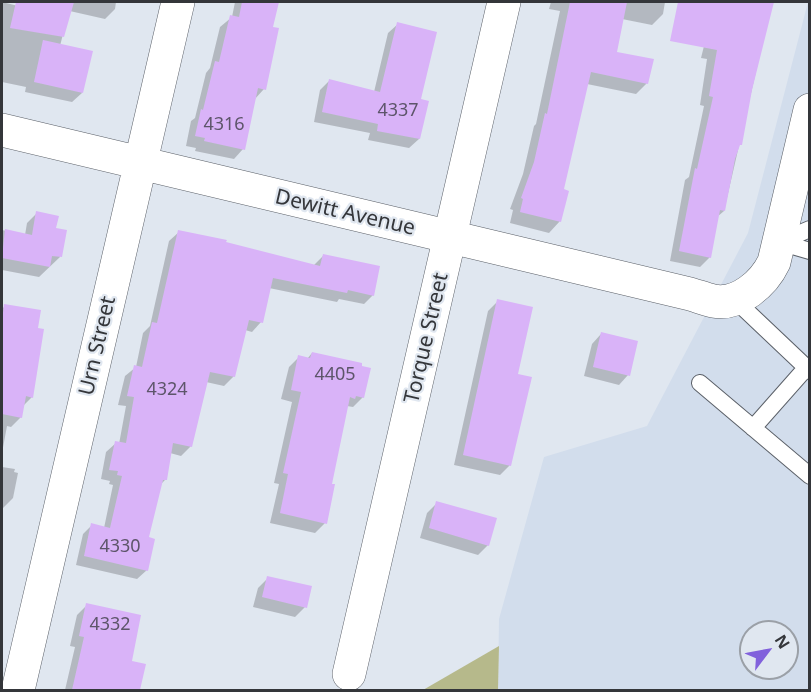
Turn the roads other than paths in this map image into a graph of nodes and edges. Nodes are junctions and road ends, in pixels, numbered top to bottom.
1 (178, 2) edge
2 (504, 2) edge
3 (810, 110) edge
4 (2, 130) edge
5 (141, 164) junction
6 (810, 229) edge
7 (450, 238) junction
8 (779, 242) junction
9 (810, 251) edge
10 (734, 299) junction
11 (808, 370) edge
12 (700, 383) dead end
13 (753, 428) junction
14 (810, 476) edge
15 (349, 674) dead end
16 (18, 690) edge

1 - 5 street, Urn Street
2 - 7 street, Torque Street
3 - 8 street
4 - 5 street, Dewitt Avenue
5 - 7 street, Dewitt Avenue
5 - 16 street, Urn Street
6 - 8 lane
7 - 10 street, Dewitt Avenue
7 - 15 street, Torque Street
8 - 9 lane
8 - 10 street
10 - 11 lane
11 - 13 lane
12 - 13 lane
13 - 14 lane

